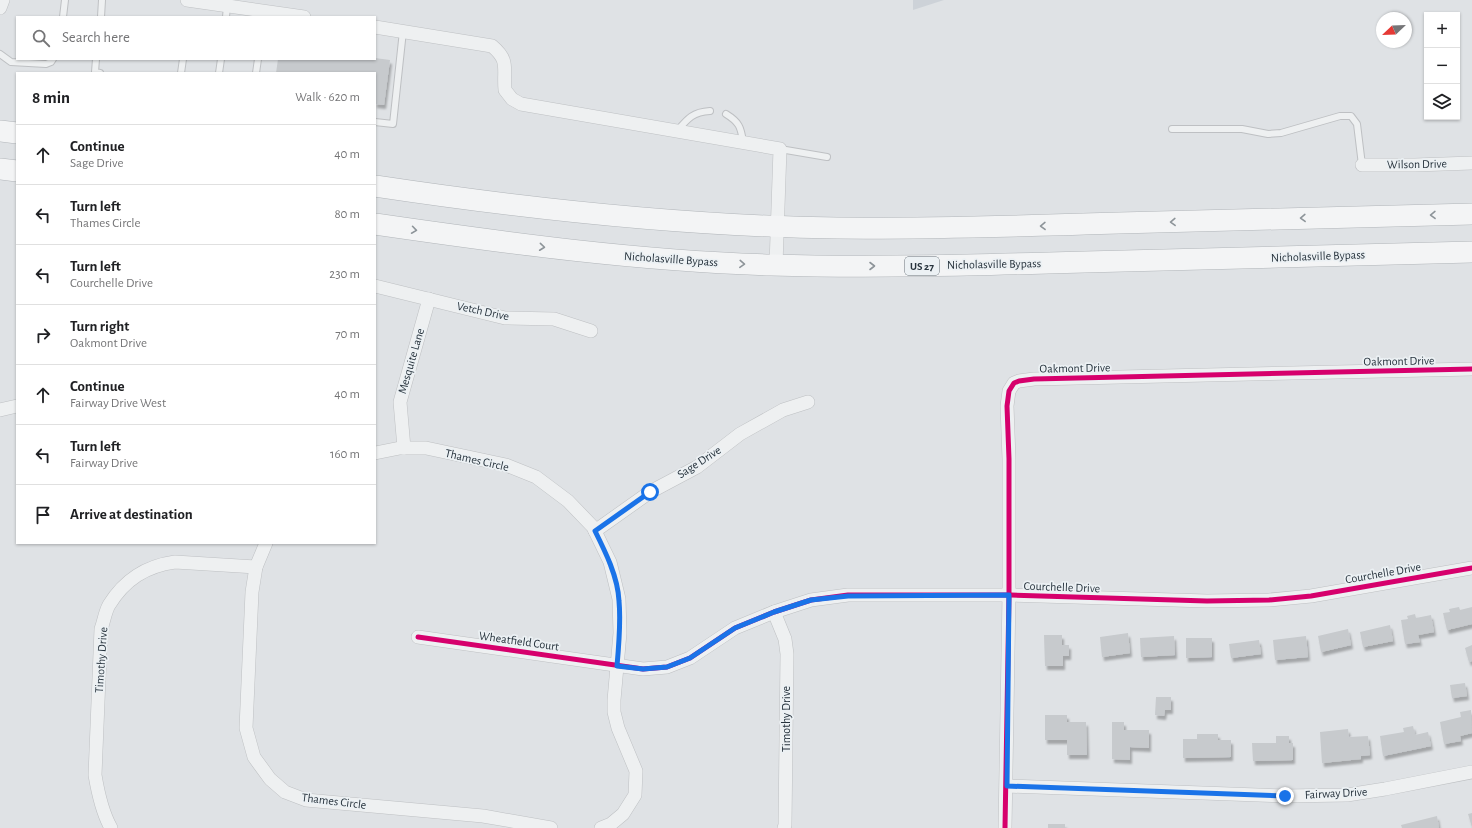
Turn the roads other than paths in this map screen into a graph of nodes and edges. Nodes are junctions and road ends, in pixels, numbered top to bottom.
1 (3, 0) edge
2 (65, 0) edge
3 (102, 0) edge
4 (187, 0) edge
5 (0, 8) edge
6 (232, 8) edge
7 (263, 14) edge
8 (63, 16) edge
9 (101, 16) edge
10 (290, 16) edge
11 (376, 27) edge
12 (403, 31) junction
13 (0, 54) edge
14 (53, 60) edge
15 (96, 60) edge
16 (183, 60) edge
17 (221, 60) edge
18 (258, 60) edge
19 (95, 72) edge
20 (181, 72) edge
21 (219, 72) edge
22 (256, 72) edge
23 (710, 112) dead end
24 (726, 114) dead end
25 (376, 122) edge
26 (1172, 130) dead end
27 (0, 131) edge
28 (677, 131) junction
29 (16, 133) edge
30 (744, 142) junction
31 (780, 149) junction
32 (827, 157) dead end
33 (1472, 163) edge
34 (1362, 164) joint
35 (0, 169) edge
36 (16, 171) edge
37 (376, 186) edge
38 (1472, 214) edge
39 (376, 224) edge
40 (777, 226) junction
41 (1472, 252) edge
42 (776, 265) junction
43 (376, 286) edge
44 (429, 299) junction
45 (591, 331) dead end
46 (1472, 369) edge
47 (808, 402) dead end
48 (16, 406) edge
49 (0, 410) edge
50 (404, 448) junction
51 (376, 453) edge
52 (595, 531) junction
53 (266, 544) edge
54 (256, 567) junction
55 (1472, 568) edge
56 (1009, 595) junction
57 (774, 612) junction
58 (418, 637) dead end
59 (617, 666) junction
60 (1472, 772) edge
61 (1007, 786) junction
62 (111, 828) edge
63 (551, 828) edge
64 (601, 828) edge
65 (784, 828) edge
66 (1005, 828) edge

1 - 5 street
2 - 8 lane
3 - 9 lane
4 - 6 street
6 - 7 street
7 - 10 street
11 - 12 street
12 - 25 lane
12 - 28 street
13 - 14 lane
15 - 19 lane
16 - 20 lane
17 - 21 lane
18 - 22 lane
23 - 28 lane
24 - 30 lane
26 - 34 lane
27 - 29 highway
28 - 30 street
30 - 31 street
31 - 32 lane
31 - 40 street
33 - 34 street, Wilson Drive
35 - 36 highway
37 - 40 highway
38 -> 40 highway
39 -> 42 highway, Nicholasville Bypass / US 27
40 - 42 street
42 -> 41 highway, Nicholasville Bypass / US 27
43 - 44 street, Vetch Drive
44 - 45 street, Vetch Drive
44 - 50 street, Mesquite Lane
46 - 56 street, Oakmont Drive
47 - 52 street, Sage Drive
48 - 49 street
50 - 51 street, Thames Circle
50 - 52 street, Thames Circle
52 - 59 street, Thames Circle
53 - 54 street, Thames Circle
54 - 62 street, Timothy Drive
54 - 63 street, Thames Circle
55 - 56 street, Courchelle Drive
56 - 57 street, Courchelle Drive
56 - 61 street, Oakmont Drive
57 - 59 street, Courchelle Drive
57 - 65 street, Timothy Drive
58 - 59 street, Wheatfield Court
59 - 64 street, Thames Circle
60 - 61 street, Fairway Drive
61 - 66 street, Oakmont Drive

